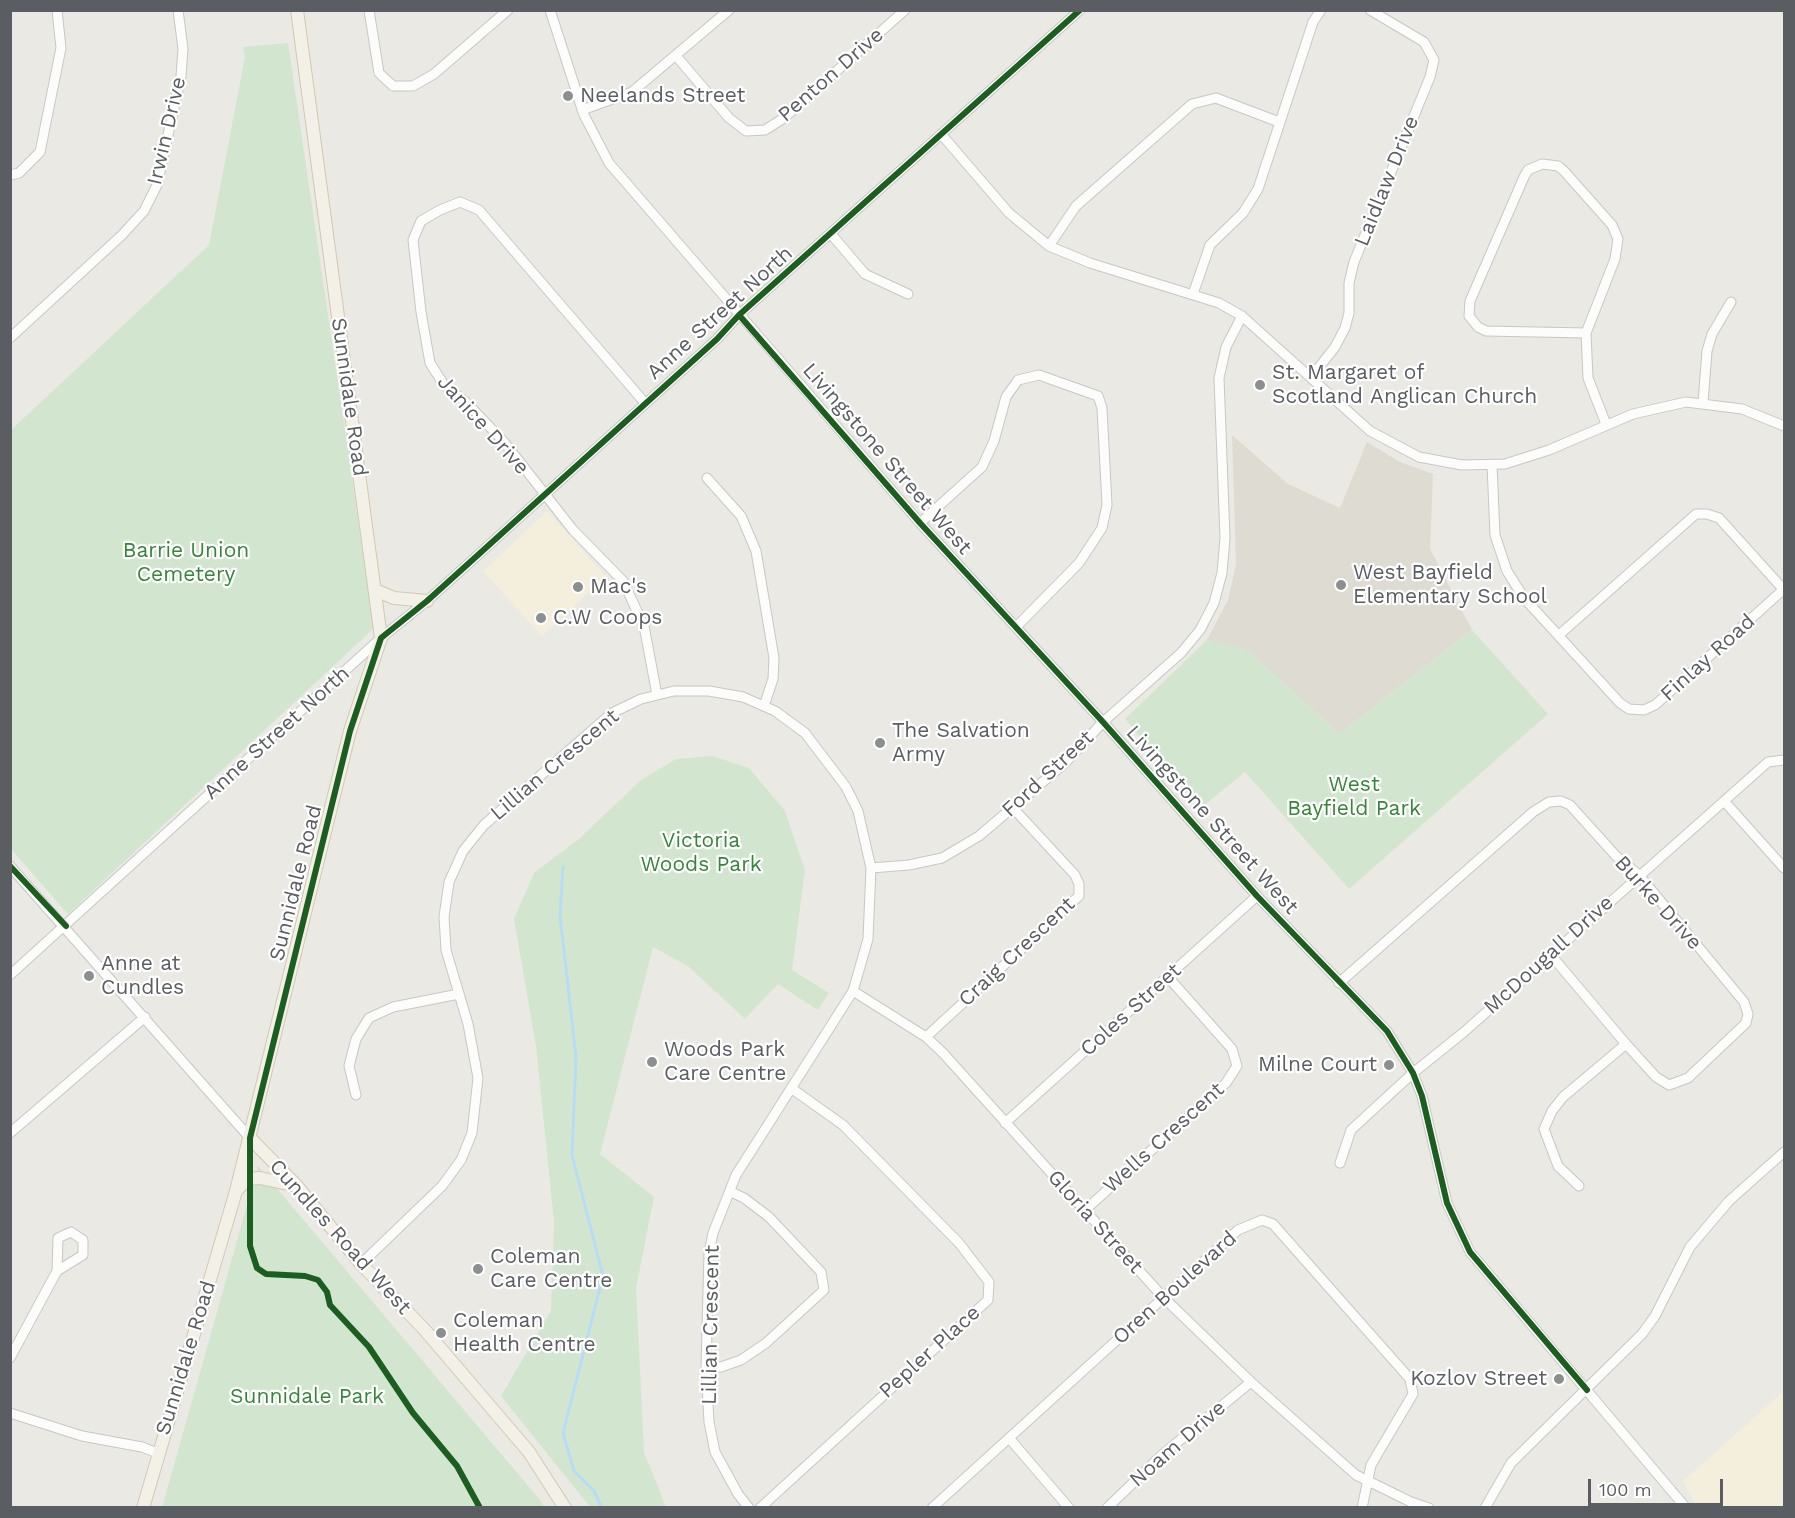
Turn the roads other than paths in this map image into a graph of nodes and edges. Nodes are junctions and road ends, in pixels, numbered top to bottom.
1 (57, 10) edge
2 (178, 10) edge
3 (297, 10) edge
4 (369, 10) edge
5 (508, 10) edge
6 (550, 10) edge
7 (729, 10) edge
8 (905, 10) edge
9 (1080, 10) edge
10 (1321, 10) edge
11 (1370, 10) edge
12 (677, 57) junction
13 (582, 110) junction
14 (1279, 122) junction
15 (941, 134) junction
16 (10, 175) edge
17 (831, 234) junction
18 (1049, 246) junction
19 (908, 294) dead end
20 (1193, 294) junction
21 (1731, 302) dead end
22 (739, 315) junction
23 (1242, 316) junction
24 (1586, 333) junction
25 (10, 338) edge
26 (1312, 376) junction
27 (1703, 402) junction
28 (645, 403) junction
29 (1606, 424) junction
30 (1785, 426) edge
31 (1492, 465) junction
32 (706, 478) dead end
33 (544, 495) junction
34 (920, 523) junction
35 (375, 590) junction
36 (1784, 590) edge
37 (427, 601) junction
38 (1016, 627) junction
39 (1559, 635) junction
40 (381, 638) junction
41 (657, 695) junction
42 (764, 706) junction
43 (1103, 722) junction
44 (1785, 760) edge
45 (1724, 801) junction
46 (1013, 808) junction
47 (10, 866) edge
48 (871, 868) junction
49 (1785, 868) edge
50 (1639, 875) junction
51 (1257, 896) junction
52 (66, 926) junction
53 (1550, 954) junction
54 (10, 975) edge
55 (1168, 977) junction
56 (1339, 983) junction
57 (853, 991) junction
58 (459, 994) junction
59 (145, 1017) junction
60 (926, 1037) junction
61 (1626, 1044) junction
62 (1413, 1073) junction
63 (790, 1088) junction
64 (356, 1095) dead end
65 (1005, 1123) junction
66 (10, 1132) edge
67 (250, 1138) junction
68 (1785, 1152) edge
69 (1340, 1163) dead end
70 (297, 1186) junction
71 (1579, 1186) dead end
72 (236, 1191) junction
73 (731, 1192) junction
74 (1084, 1211) junction
75 (361, 1264) junction
76 (57, 1271) dead end
77 (1163, 1297) junction
78 (10, 1358) edge
79 (706, 1367) junction
80 (1251, 1382) junction
81 (1587, 1390) junction
82 (10, 1413) edge
83 (1009, 1438) junction
84 (157, 1453) junction
85 (1366, 1480) junction
86 (143, 1508) edge
87 (565, 1508) edge
88 (749, 1508) edge
89 (760, 1508) edge
90 (932, 1508) edge
91 (1069, 1508) edge
92 (1107, 1508) edge
93 (1362, 1508) edge
94 (1429, 1508) edge
95 (1485, 1508) edge
96 (1686, 1508) edge

1 - 16 street
2 - 25 street, Irwin Drive
3 - 35 main road, Sunnidale Road
4 - 5 street
6 - 13 street, Livingstone Street West
7 - 12 street
8 - 12 street, Penton Drive
9 - 15 street, Anne Street North
10 - 14 street
11 - 26 street, Laidlaw Drive
12 - 13 street
13 - 22 street, Livingstone Street West
14 - 18 street
14 - 20 street
15 - 17 street, Anne Street North
15 - 18 street
17 - 19 street
17 - 22 street, Anne Street North
18 - 20 street
20 - 23 street
21 - 27 street
22 - 28 street, Anne Street North
22 - 34 street, Livingstone Street West
23 - 26 street
23 - 43 street, Ford Street
24 - 24 street
24 - 29 street
26 - 31 street
27 - 29 street
27 - 30 street
28 - 33 street, Anne Street North
28 - 33 street, Janice Drive
29 - 31 street
31 - 39 street, Finlay Road
32 - 42 street
33 - 37 street, Anne Street North
33 - 41 street, Janice Drive
34 - 38 street, Livingstone Street West
34 - 38 street
35 - 37 main road
35 - 40 main road, Sunnidale Road
36 - 39 street, Finlay Road
36 - 39 street
37 - 40 street, Anne Street North
38 - 43 street, Livingstone Street West
40 - 52 street, Anne Street North
40 - 67 main road, Sunnidale Road
41 - 42 street, Lillian Crescent
41 - 58 street, Lillian Crescent
42 - 48 street, Lillian Crescent
43 - 46 street, Ford Street
43 - 51 street, Livingstone Street West
44 - 45 street, McDougall Drive
45 - 49 street
45 - 50 street, McDougall Drive
46 - 48 street, Ford Street
46 - 60 street, Craig Crescent
47 - 52 street, Cundles Road West
48 - 57 street, Lillian Crescent
50 - 53 street, McDougall Drive
50 - 56 street, Burke Drive
50 - 61 street, Burke Drive
51 - 55 street, Coles Street
51 - 56 street, Livingstone Street West
52 - 54 street, Anne Street North
52 - 59 street, Cundles Road West
53 - 61 street, Burke Drive
53 - 62 street, McDougall Drive
55 - 65 street, Coles Street
55 - 74 street, Wells Crescent
56 - 62 street, Livingstone Street West
57 - 60 street, Gloria Street
57 - 63 street, Lillian Crescent
58 - 64 street
58 - 75 street, Lillian Crescent
59 - 66 street
59 - 67 street, Cundles Road West
60 - 65 street, Gloria Street
61 - 71 street
62 - 69 street
62 - 81 street, Livingstone Street West
63 - 73 street, Lillian Crescent
63 - 89 street, Pepler Place
65 - 74 street, Gloria Street
67 - 70 main road, Cundles Road West
67 - 72 main road, Sunnidale Road
68 - 81 street
70 - 72 main road
70 - 75 main road, Cundles Road West
72 - 84 main road, Sunnidale Road
73 - 79 street, Lillian Crescent
73 - 79 street
74 - 77 street, Gloria Street
75 - 87 main road, Cundles Road West
76 - 78 street
77 - 80 street, Gloria Street
77 - 83 street, Oren Boulevard
77 - 85 street, Oren Boulevard
79 - 88 street, Lillian Crescent
80 - 85 street, Gloria Street
80 - 92 street, Noam Drive
81 - 95 street
81 - 96 street, Livingstone Street West
82 - 84 street
83 - 90 street, Oren Boulevard
83 - 91 street
84 - 86 main road, Sunnidale Road
85 - 93 street, Oren Boulevard
85 - 94 street, Gloria Street

